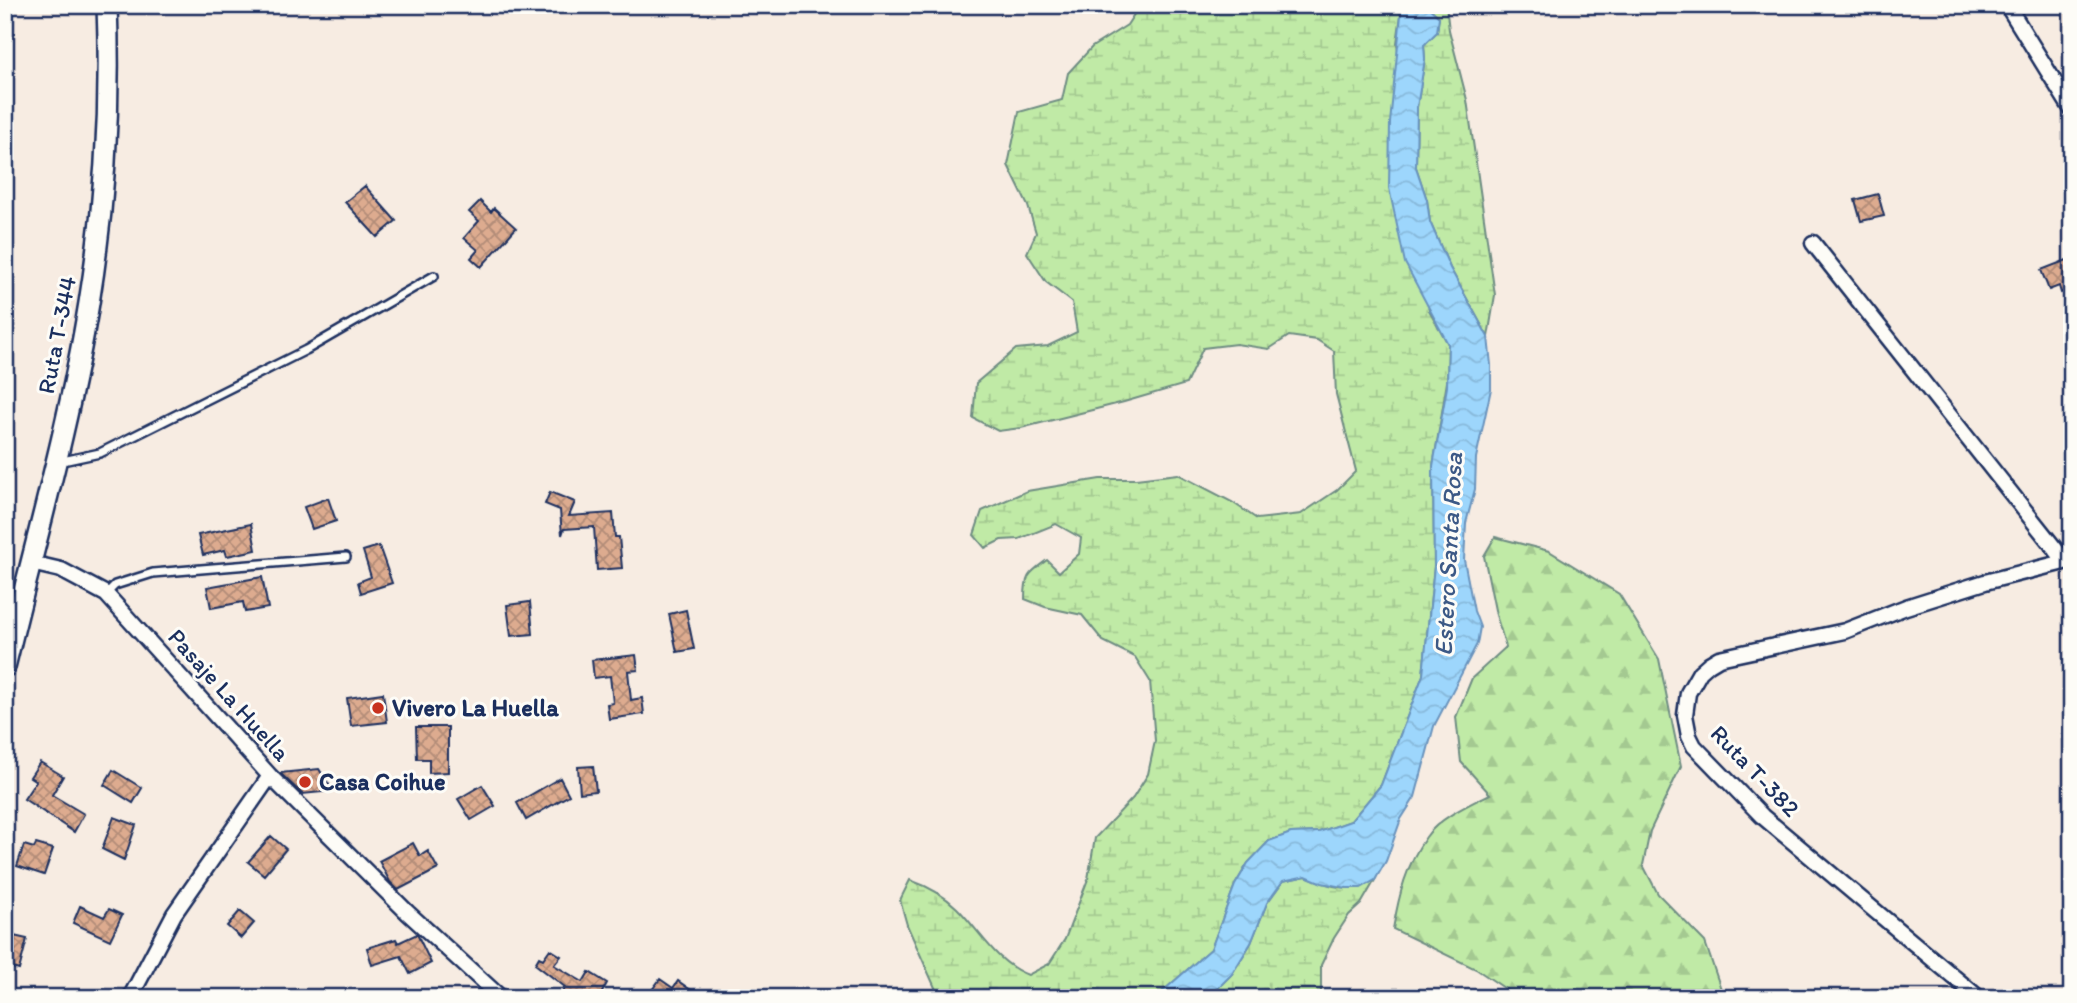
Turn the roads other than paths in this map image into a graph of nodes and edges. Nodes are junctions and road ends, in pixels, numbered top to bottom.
1 (107, 5) edge
2 (2007, 5) edge
3 (2072, 110) edge
4 (1814, 243) dead end
5 (434, 276) dead end
6 (54, 463) junction
7 (346, 557) dead end
8 (2068, 560) edge
9 (31, 563) junction
10 (106, 594) junction
11 (5, 667) edge
12 (270, 776) junction
13 (130, 998) edge
14 (501, 998) edge
15 (1979, 998) edge

1 - 6 main road, Ruta T-344
2 - 3 street
4 - 8 street
5 - 6 lane
6 - 9 main road, Ruta T-344
7 - 10 lane
8 - 15 street, Ruta T-382
9 - 10 street, Pasaje La Huella
9 - 11 main road, Ruta T-344
10 - 12 street, Pasaje La Huella
12 - 13 street
12 - 14 street, Pasaje La Huella

